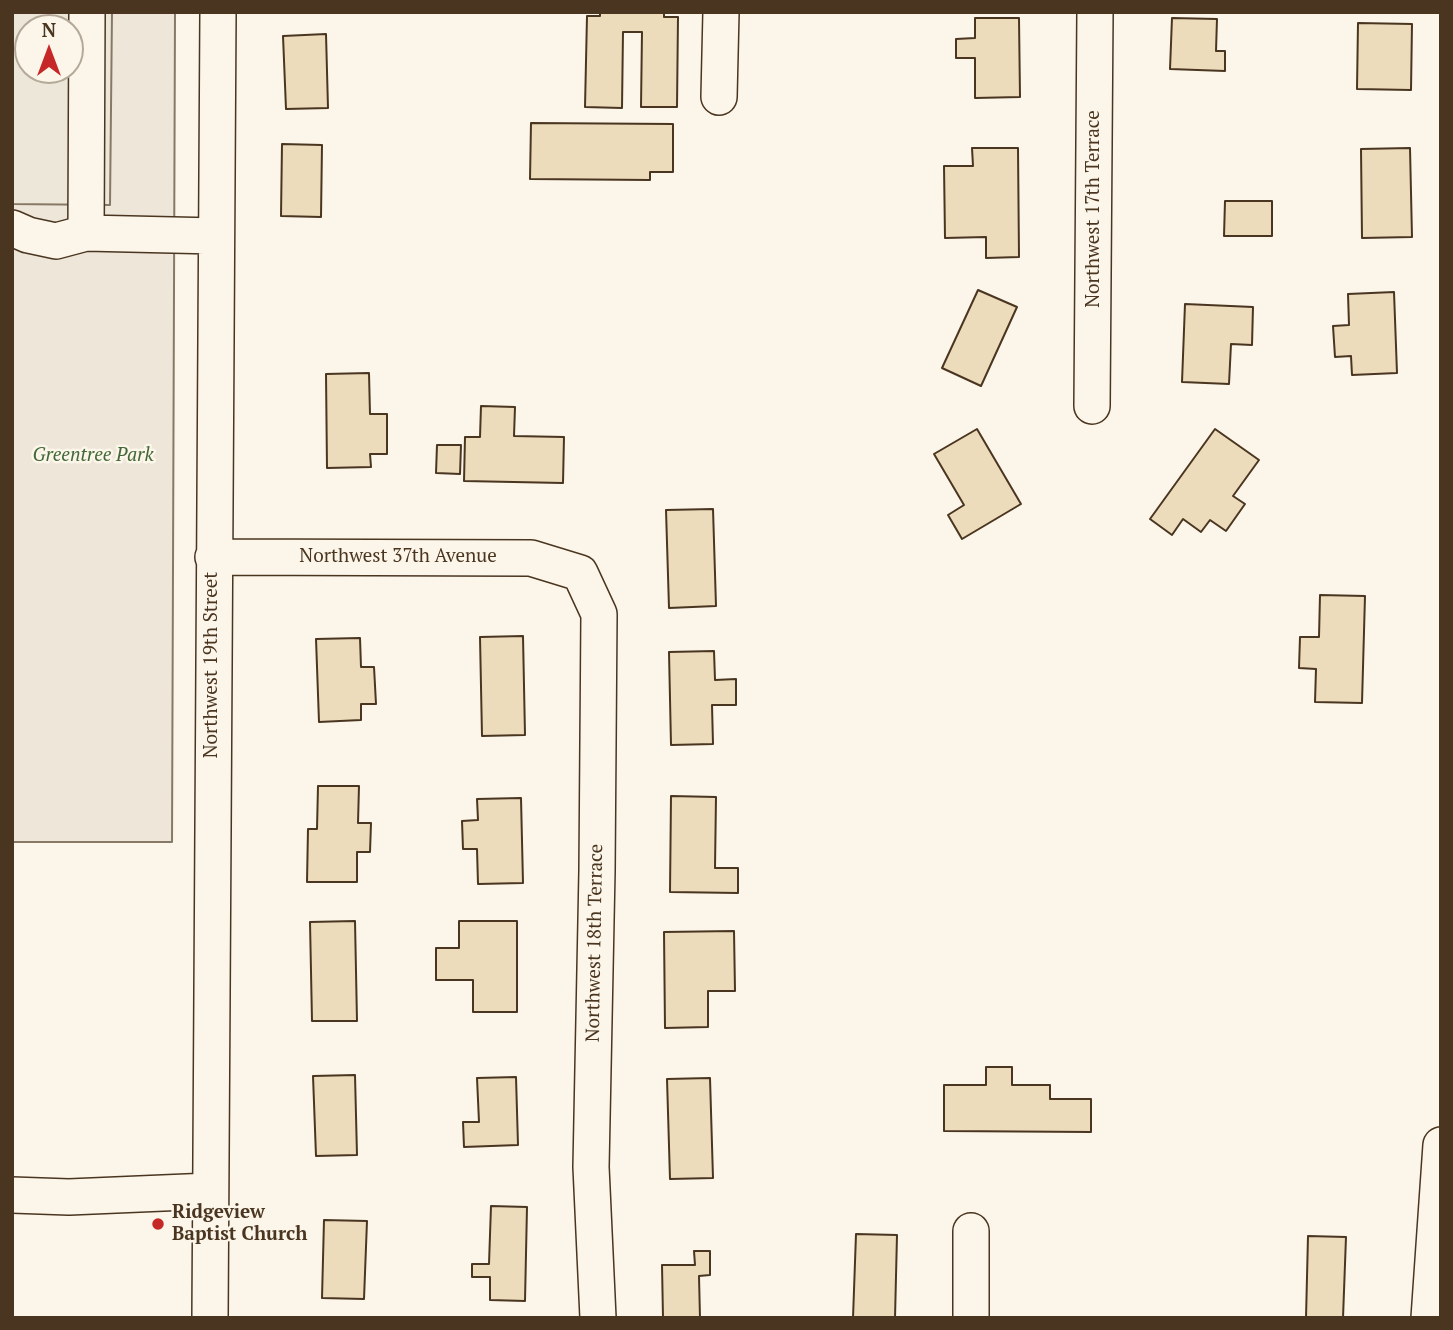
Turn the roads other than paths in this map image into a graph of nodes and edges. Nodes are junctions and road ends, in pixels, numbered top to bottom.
1 (86, 12) edge
2 (218, 12) edge
3 (721, 12) edge
4 (1095, 12) edge
5 (719, 97) dead end
6 (12, 228) edge
7 (86, 233) junction
8 (216, 236) junction
9 (1092, 406) dead end
10 (213, 557) junction
11 (580, 573) joint
12 (1441, 1145) edge
13 (210, 1191) junction
14 (12, 1195) edge
15 (971, 1231) dead end
16 (210, 1318) edge
17 (598, 1318) edge
18 (971, 1318) edge
19 (1429, 1318) edge

1 - 7 street
2 - 8 street, Northwest 19th Street
3 - 5 street
4 - 9 street, Northwest 17th Terrace
6 - 7 street
7 - 8 street
8 - 10 street, Northwest 19th Street
10 - 11 street, Northwest 37th Avenue
10 - 13 street, Northwest 19th Street
11 - 17 street, Northwest 18th Terrace
12 - 19 street
13 - 14 street
13 - 16 street, Northwest 19th Street
15 - 18 street

